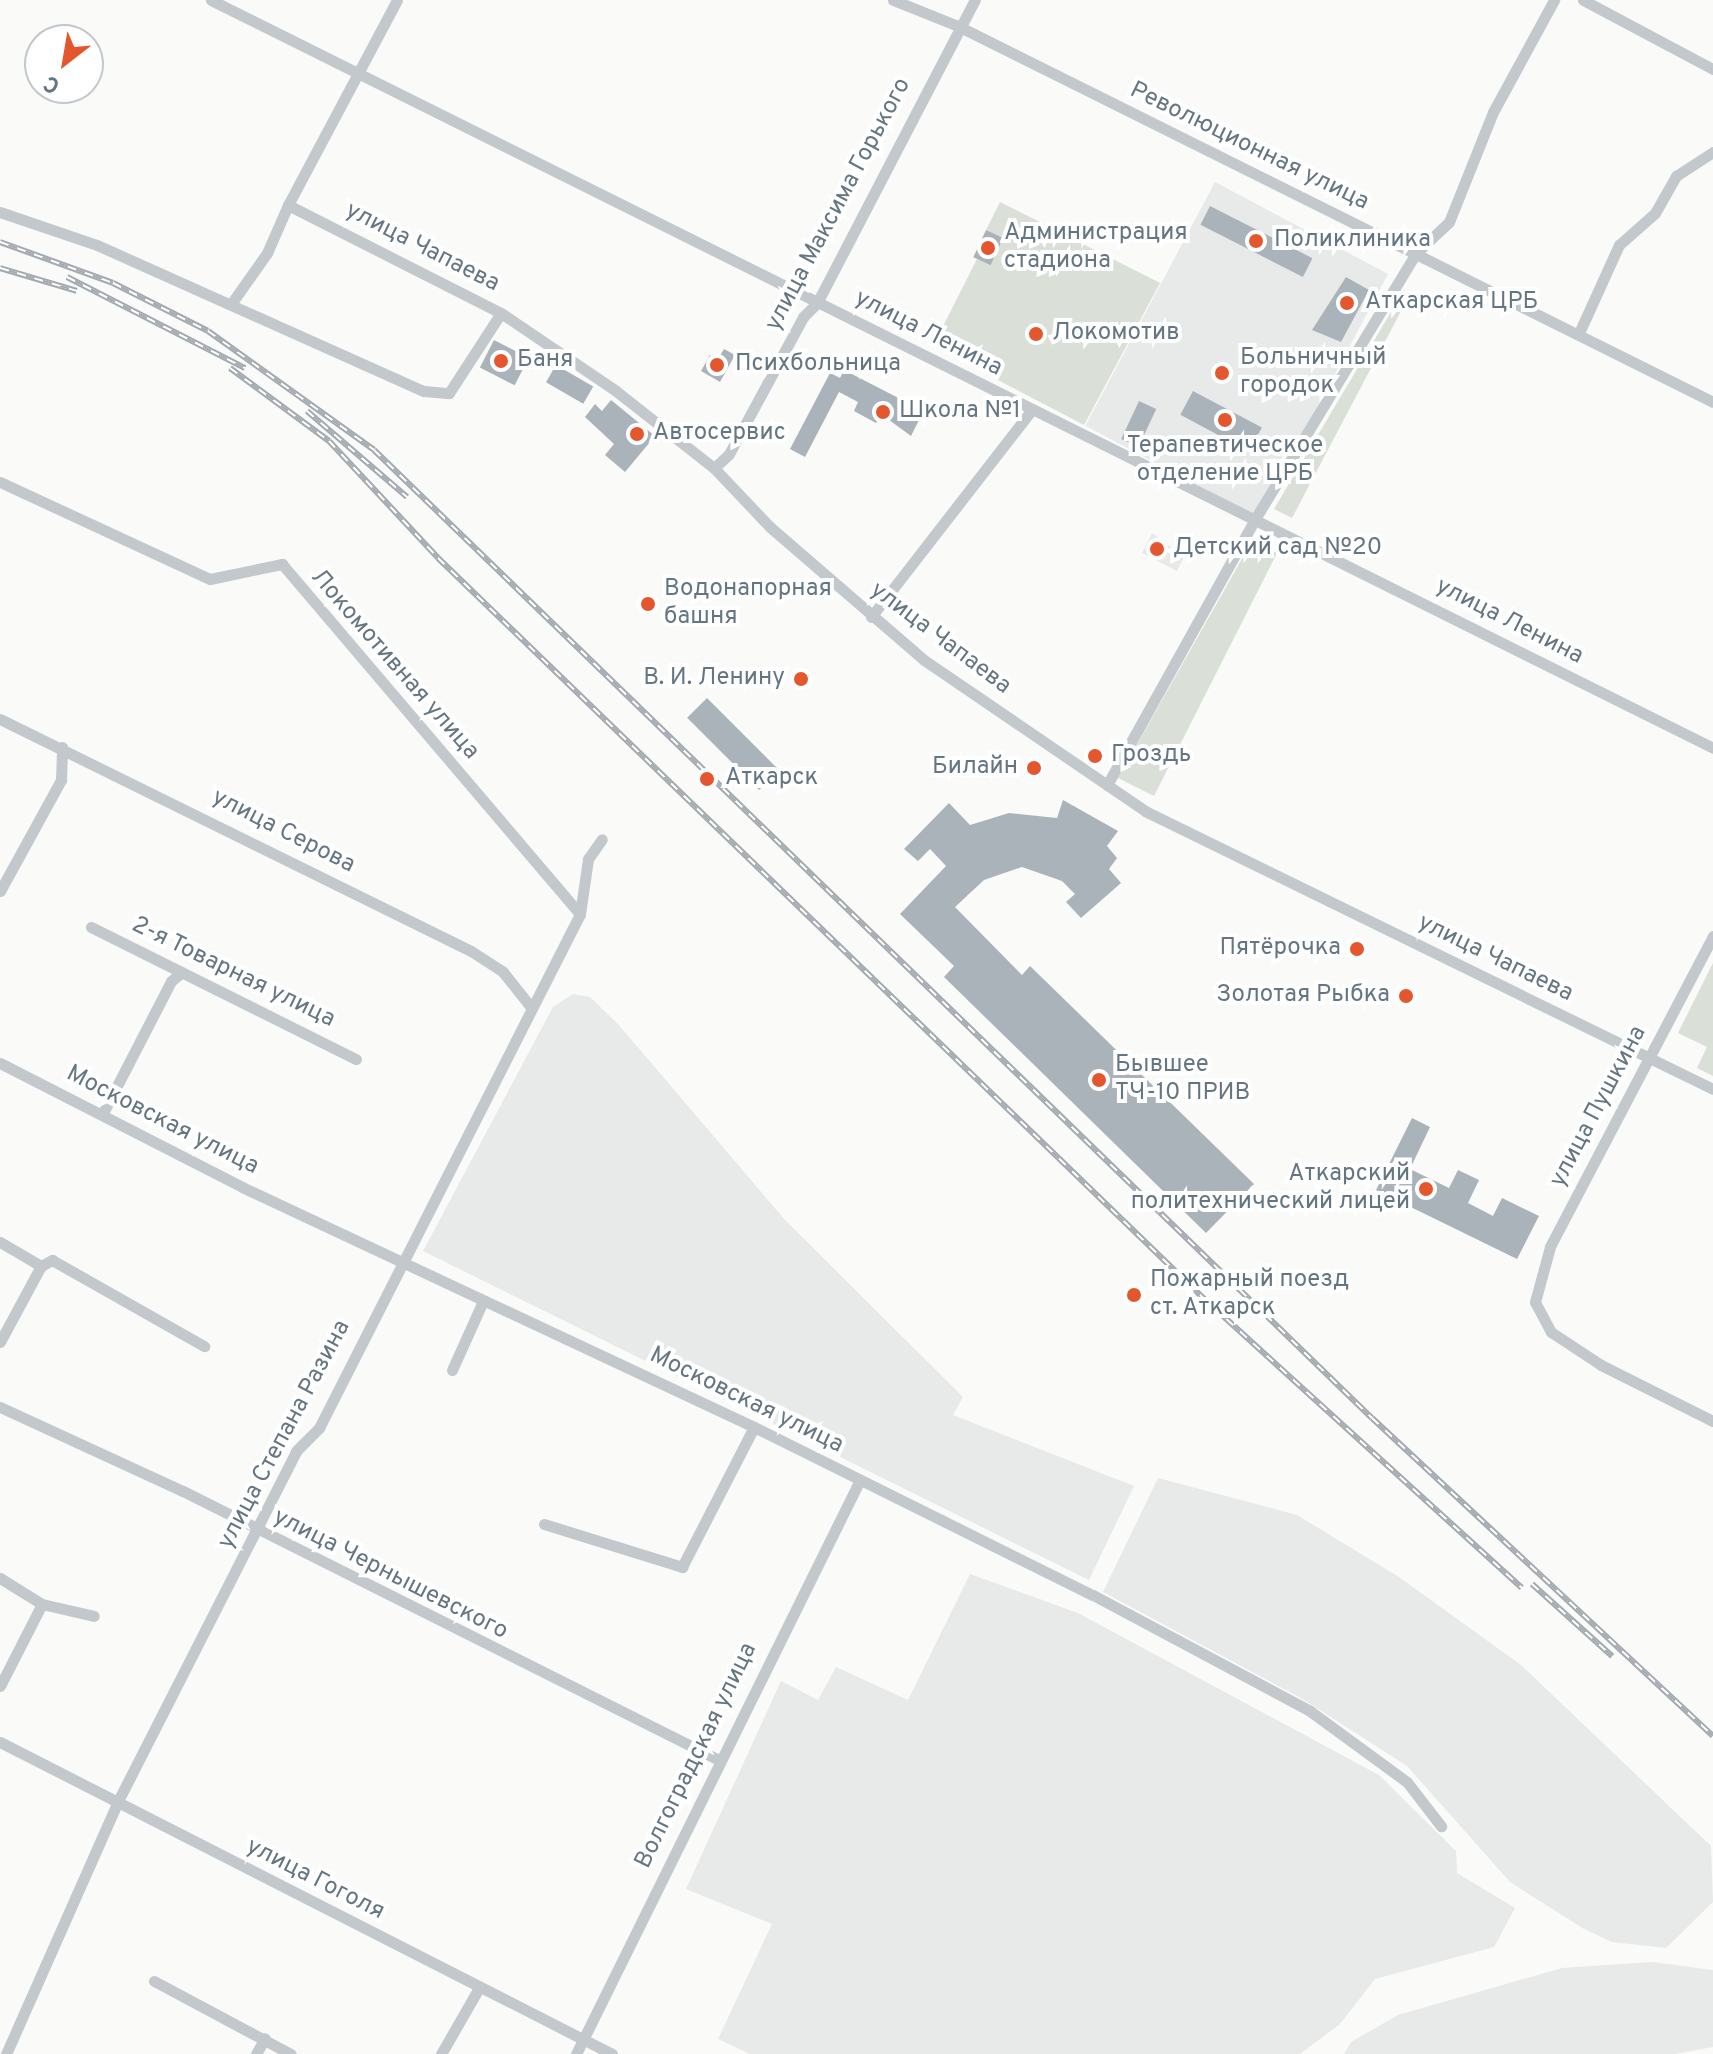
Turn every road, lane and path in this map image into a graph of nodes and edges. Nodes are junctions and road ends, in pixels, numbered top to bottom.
1 (211, 0) edge
2 (397, 0) edge
3 (893, 0) edge
4 (975, 0) edge
5 (1554, 0) edge
6 (1583, 0) edge
7 (958, 26) junction
8 (1713, 69) edge
9 (358, 74) junction
10 (1713, 152) edge
11 (288, 205) junction
12 (0, 212) edge
13 (1416, 253) junction
14 (817, 303) junction
15 (231, 304) junction
16 (501, 313) junction
17 (1579, 333) junction
18 (1713, 402) edge
19 (1031, 411) junction
20 (714, 468) junction
21 (0, 482) edge
22 (1255, 519) junction
23 (871, 617) junction
24 (0, 719) edge
25 (62, 747) junction
26 (1713, 748) edge
27 (1107, 785) junction
28 (602, 839) dead end
29 (0, 891) edge
30 (580, 914) junction
31 (91, 927) dead end
32 (1713, 936) edge
33 (182, 972) junction
34 (530, 1006) junction
35 (1650, 1058) junction
36 (356, 1059) dead end
37 (0, 1063) edge
38 (1713, 1089) edge
39 (103, 1113) junction
40 (0, 1242) edge
41 (400, 1259) junction
42 (41, 1266) junction
43 (483, 1301) junction
44 (0, 1342) edge
45 (204, 1346) dead end
46 (452, 1370) dead end
47 (0, 1407) edge
48 (1713, 1421) edge
49 (754, 1427) junction
50 (860, 1480) junction
51 (544, 1524) dead end
52 (257, 1533) junction
53 (0, 1578) edge
54 (42, 1604) junction
55 (94, 1616) dead end
56 (0, 1686) edge
57 (0, 1742) edge
58 (719, 1760) junction
59 (117, 1803) junction
60 (1441, 1826) dead end
61 (154, 1981) dead end
62 (479, 1988) junction
63 (265, 2038) junction
64 (583, 2039) junction
65 (6, 2054) edge
66 (256, 2054) edge
67 (291, 2054) edge
68 (441, 2054) edge
69 (576, 2054) edge
70 (612, 2054) edge

1 - 9 street, улица Ленина
2 - 9 street
3 - 7 street, Революционная улица
4 - 7 street, улица Максима Горького
5 - 13 street
6 - 8 street
7 - 13 street, Революционная улица
7 - 14 street, улица Максима Горького
9 - 11 street
9 - 14 street, улица Ленина
10 - 17 street
11 - 15 street
11 - 16 street, улица Чапаева
12 - 15 street
13 - 17 street, Революционная улица
13 - 22 street
14 - 19 street, улица Ленина
14 - 20 street, улица Максима Горького
15 - 16 street
16 - 20 street, улица Чапаева
17 - 18 street, Революционная улица
19 - 22 street, улица Ленина
19 - 23 street
20 - 23 street, улица Чапаева
21 - 30 street, Локомотивная улица
22 - 26 street, улица Ленина
22 - 27 street
23 - 27 street, улица Чапаева
24 - 25 street, улица Серова
25 - 29 street
25 - 34 street, улица Серова
27 - 35 street, улица Чапаева
28 - 30 street, улица Степана Разина
30 - 34 street, улица Степана Разина
31 - 33 street, 2-я Товарная улица
32 - 35 street, улица Пушкина
33 - 36 street, 2-я Товарная улица
33 - 39 street
34 - 41 street, улица Степана Разина
35 - 38 street, улица Чапаева
35 - 48 street, улица Пушкина
37 - 39 street, Московская улица
39 - 41 street, Московская улица
40 - 42 street
41 - 43 street, Московская улица
41 - 52 street, улица Степана Разина
42 - 44 street
42 - 45 street
43 - 46 street
43 - 49 street, Московская улица
47 - 52 street, улица Чернышевского
49 - 50 street, Московская улица
49 - 51 street
50 - 58 street, Волгоградская улица
50 - 60 street, Московская улица
52 - 58 street, улица Чернышевского
52 - 59 street, улица Степана Разина
53 - 54 street
54 - 55 street
54 - 56 street
57 - 59 street, улица Гоголя
58 - 64 street, Волгоградская улица
59 - 62 street, улица Гоголя
59 - 65 street, улица Степана Разина
61 - 63 street
62 - 64 street, улица Гоголя
62 - 68 street
63 - 66 street
63 - 67 street
64 - 69 street, Волгоградская улица
64 - 70 street, улица Гоголя

